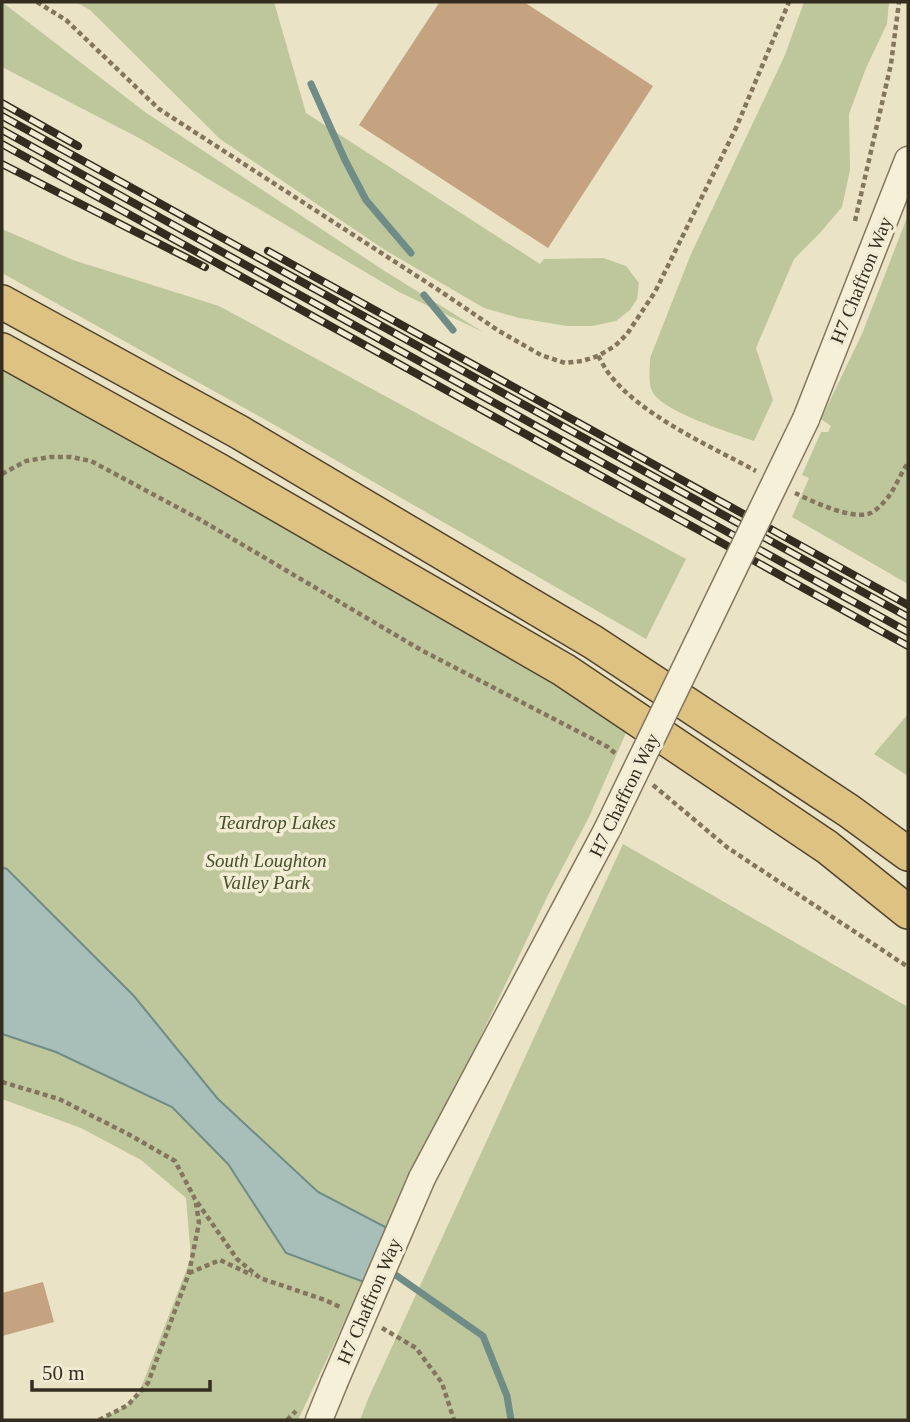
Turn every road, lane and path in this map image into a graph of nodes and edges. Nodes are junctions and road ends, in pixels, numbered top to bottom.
1 (37, 2) edge
2 (789, 2) edge
3 (899, 2) edge
4 (908, 160) edge
5 (854, 225) dead end
6 (2, 302) edge
7 (2, 350) edge
8 (597, 356) junction
9 (724, 453) dead end
10 (908, 463) edge
11 (2, 474) edge
12 (804, 498) dead end
13 (618, 756) dead end
14 (648, 781) dead end
15 (908, 854) edge
16 (908, 912) edge
17 (908, 967) edge
18 (2, 1082) edge
19 (195, 1199) junction
20 (189, 1273) junction
21 (260, 1278) junction
22 (346, 1310) dead end
23 (378, 1326) dead end
24 (99, 1420) edge
25 (319, 1420) edge
26 (454, 1420) edge

1 - 8 path
2 - 8 path
3 - 5 path
4 - 25 street, H7 Chaffron Way, bridge
6 - 15 highway
7 - 16 highway
8 - 9 path
10 - 12 path
11 - 13 path
14 - 17 path
18 - 19 path
19 - 20 path
19 - 21 path
20 - 21 path
20 - 24 path
21 - 22 path
23 - 26 path

